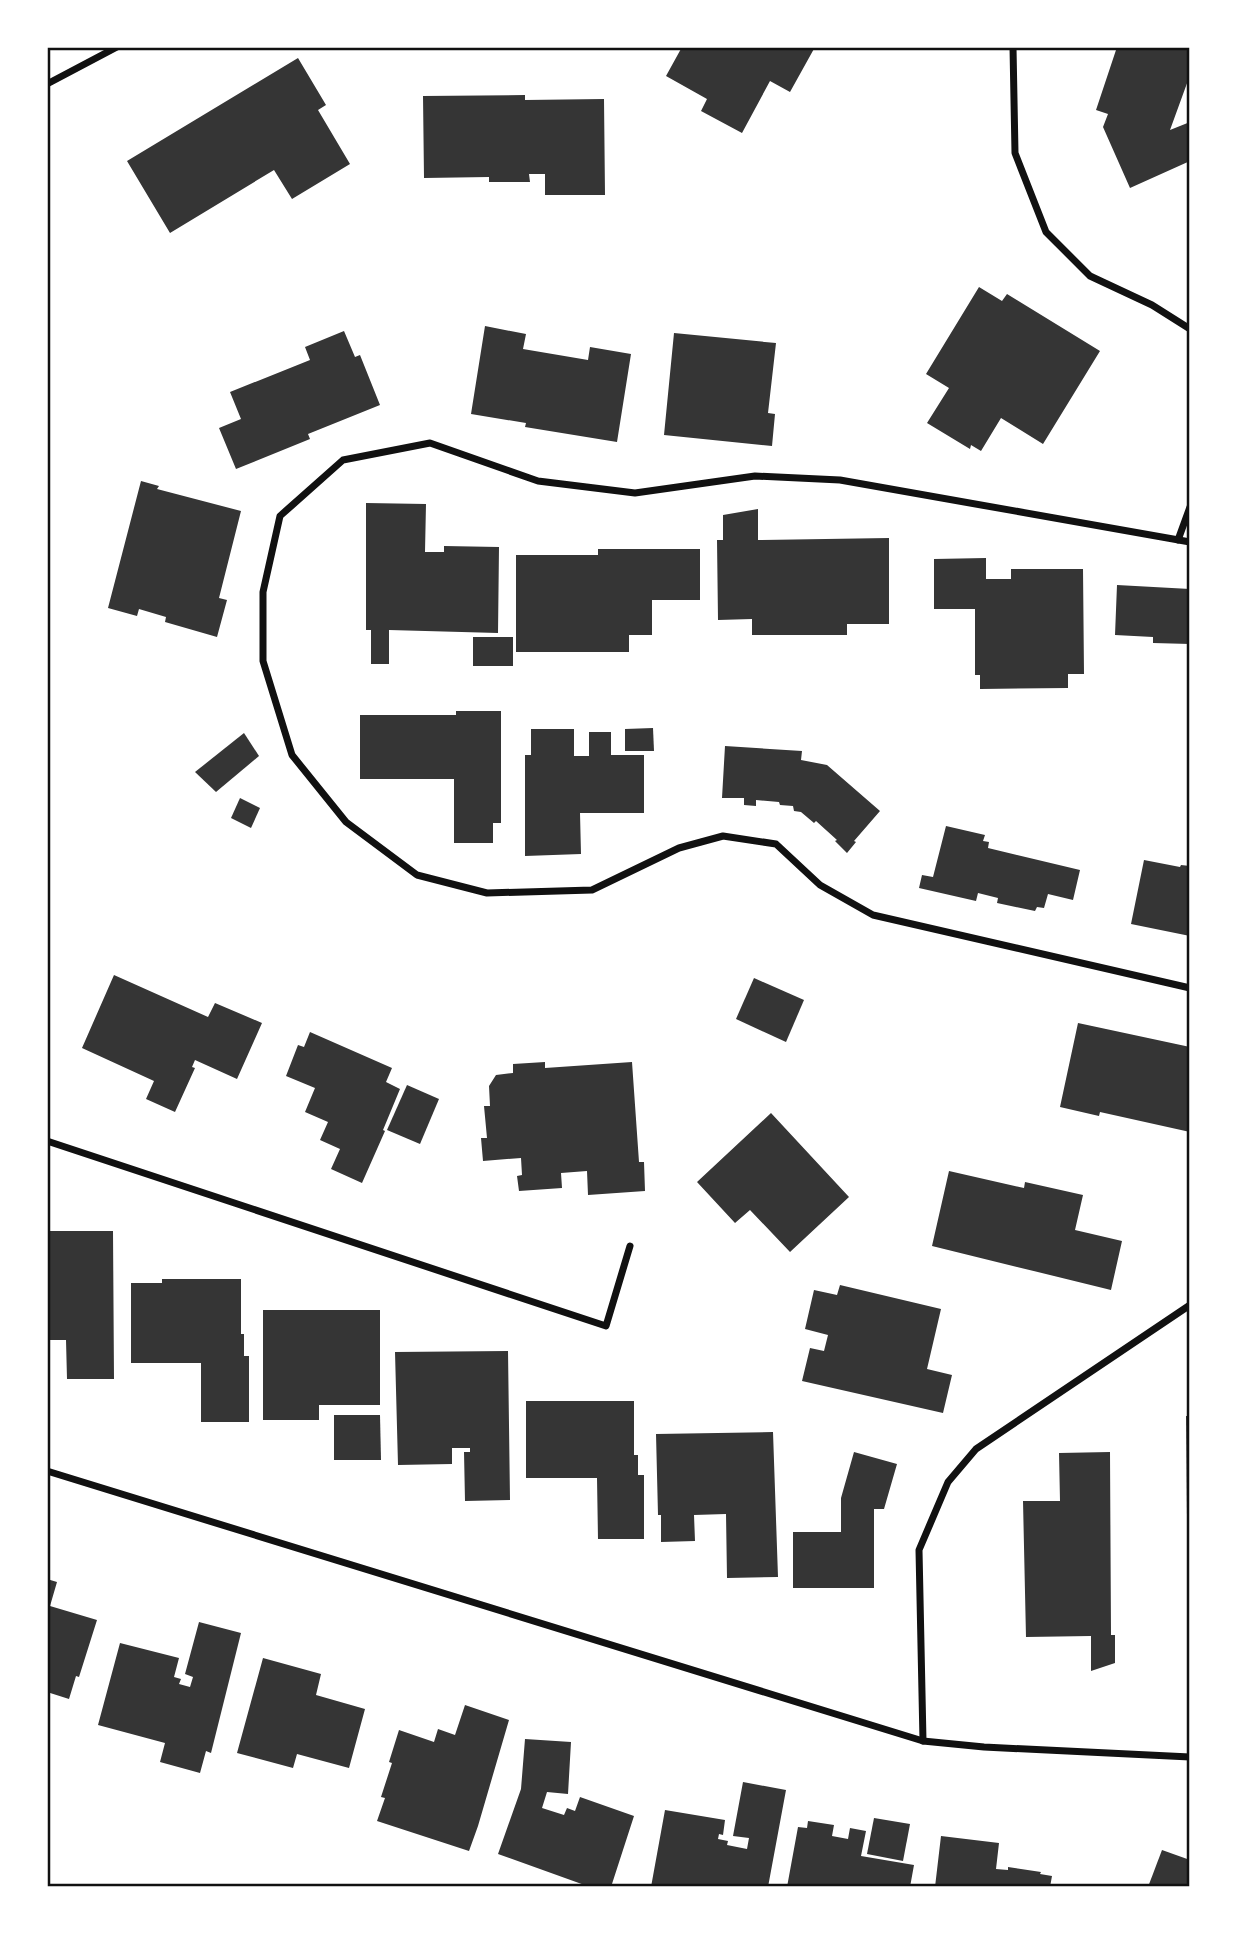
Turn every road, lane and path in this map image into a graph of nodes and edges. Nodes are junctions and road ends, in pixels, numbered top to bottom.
1 (117, 47) edge
2 (1013, 47) edge
3 (47, 84) edge
4 (1190, 329) edge
5 (1190, 507) edge
6 (1178, 540) junction
7 (1190, 542) edge
8 (1190, 988) edge
9 (47, 1140) edge
10 (630, 1246) dead end
11 (1190, 1305) edge
12 (47, 1471) edge
13 (923, 1741) junction
14 (1190, 1757) edge

1 - 3 street
2 - 4 street
5 - 6 street
6 - 7 street
6 - 8 street
9 - 10 street
11 - 13 street
12 - 13 street
13 - 14 street

